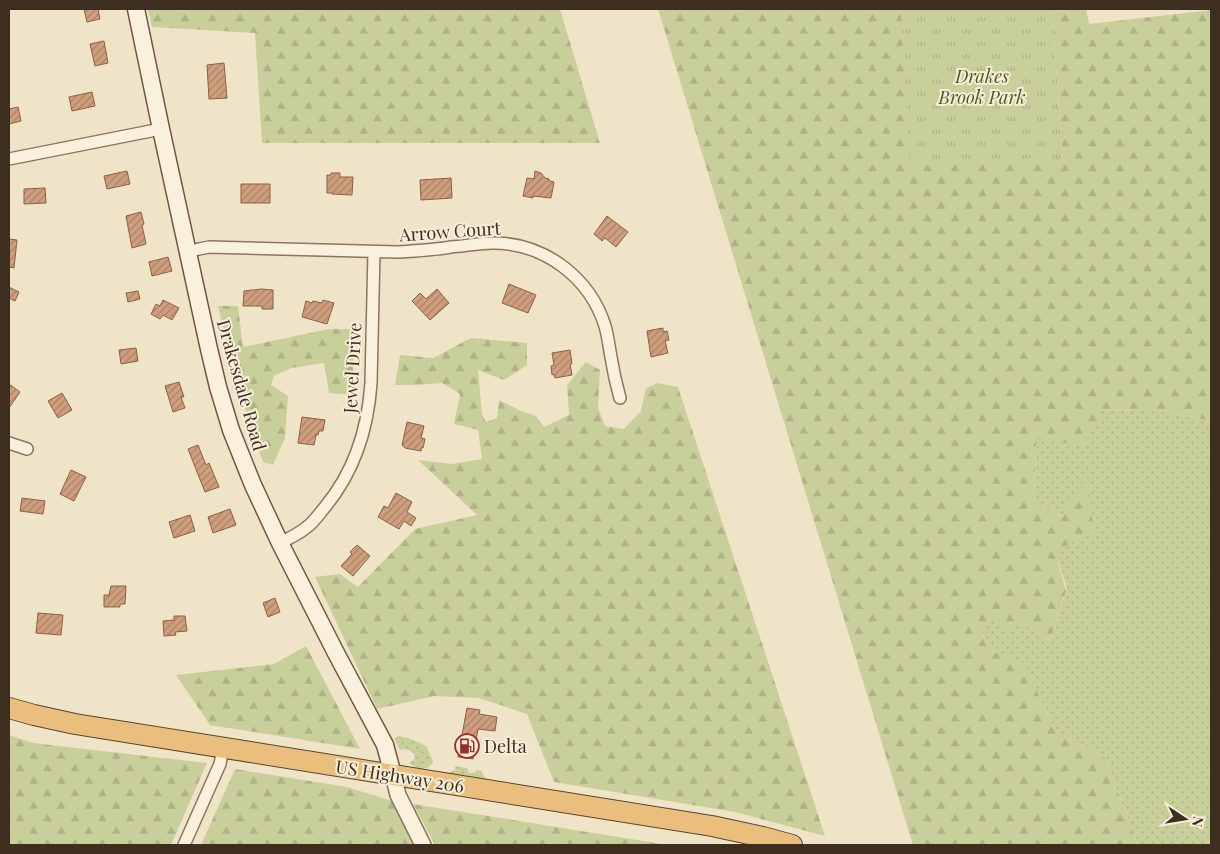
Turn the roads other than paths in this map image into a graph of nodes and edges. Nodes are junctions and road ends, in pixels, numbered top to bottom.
1 (136, 9) edge
2 (161, 129) junction
3 (9, 159) edge
4 (187, 252) junction
5 (374, 252) junction
6 (620, 398) dead end
7 (9, 444) edge
8 (27, 450) dead end
9 (280, 543) junction
10 (9, 708) edge
11 (223, 748) junction
12 (393, 774) junction
13 (184, 845) edge
14 (423, 845) edge
15 (792, 845) edge

1 - 2 main road, Drakesdale Road
2 - 3 street
2 - 4 main road, Drakesdale Road
4 - 5 street, Arrow Court
4 - 9 main road, Drakesdale Road
5 - 6 street, Arrow Court
5 - 9 street, Jewel Drive
7 - 8 street
9 - 12 main road, Drakesdale Road
10 - 11 highway, US Highway 206
11 - 12 highway, US Highway 206
11 - 13 street
12 - 14 street
12 - 15 highway, US Highway 206

